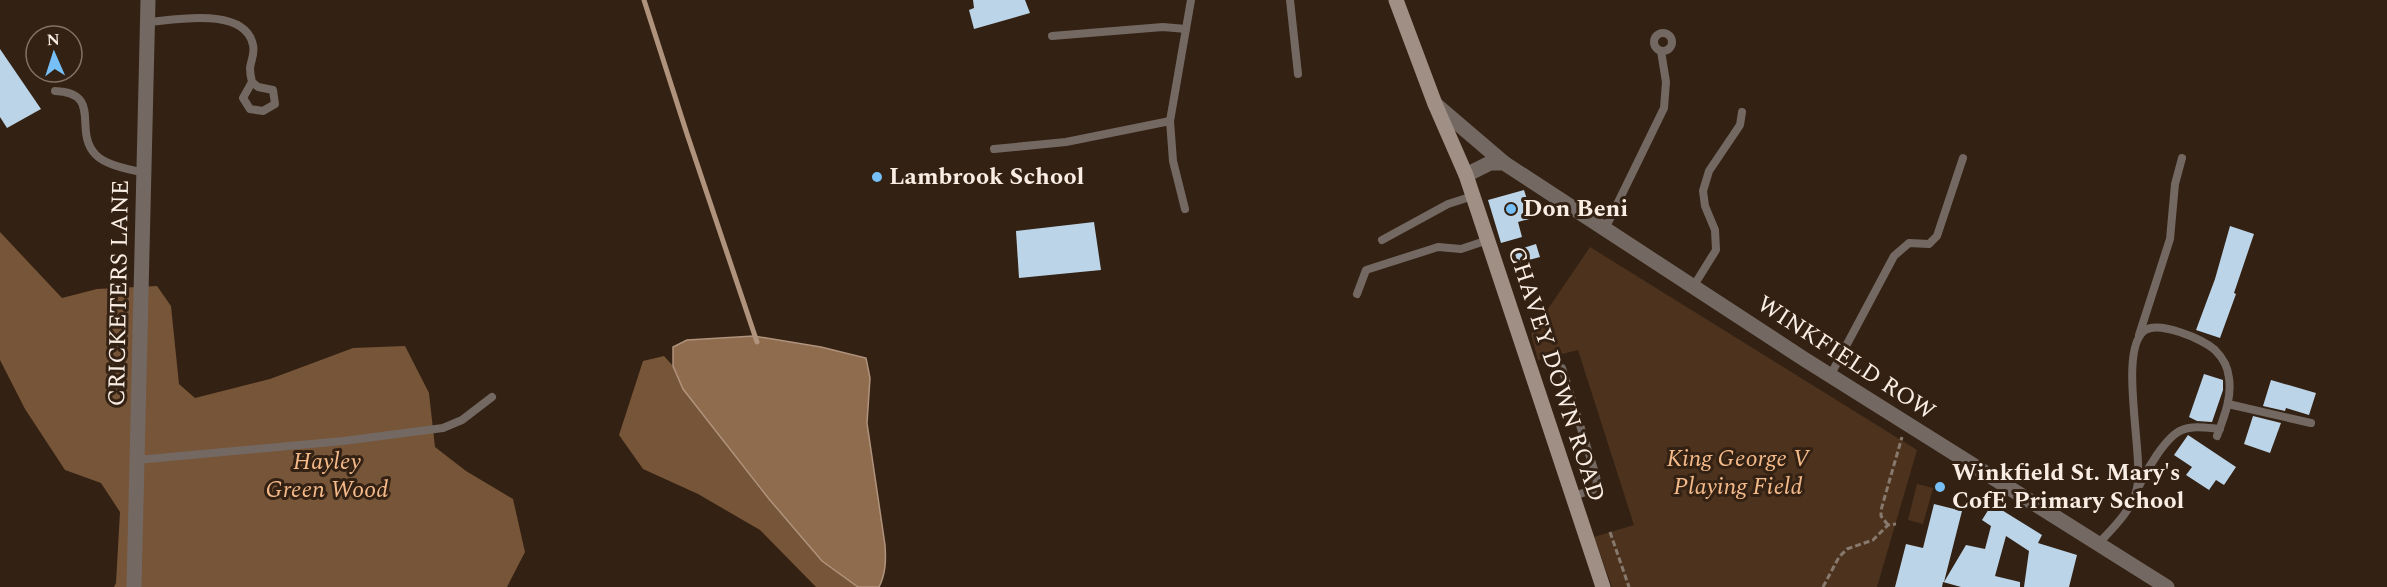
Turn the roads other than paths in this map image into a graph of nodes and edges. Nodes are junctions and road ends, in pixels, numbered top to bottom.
1 (148, 0) edge
2 (1191, 0) edge
3 (1290, 0) edge
4 (1396, 0) edge
5 (148, 22) junction
6 (1186, 29) junction
7 (1052, 36) dead end
8 (1661, 51) dead end
9 (1298, 74) dead end
10 (252, 82) dead end
11 (55, 91) dead end
12 (1434, 104) junction
13 (1742, 112) dead end
14 (1170, 121) junction
15 (994, 149) dead end
16 (1963, 158) dead end
17 (2182, 158) dead end
18 (1504, 163) junction
19 (144, 173) junction
20 (1466, 175) junction
21 (1473, 196) junction
22 (1185, 209) dead end
23 (1605, 229) junction
24 (1382, 240) dead end
25 (1488, 240) junction
26 (1693, 287) junction
27 (1357, 294) dead end
28 (2138, 339) junction
29 (1562, 368) dead end
30 (1830, 376) junction
31 (492, 397) dead end
32 (2228, 404) junction
33 (2311, 423) dead end
34 (137, 460) junction
35 (2137, 489) junction
36 (1573, 496) junction
37 (2098, 544) junction
38 (134, 587) edge
39 (1603, 587) edge
40 (2167, 587) edge

1 - 5 street, CRICKETERS LANE
2 - 6 lane
3 - 9 lane
4 - 12 main road, WINKFIELD ROW
5 - 10 lane
5 - 19 street, CRICKETERS LANE
6 - 7 lane
6 - 14 lane
8 - 23 lane
11 - 19 lane
12 - 18 street, WINKFIELD ROW
12 - 20 main road, WINKFIELD ROW
13 - 26 lane
14 - 15 lane
14 - 22 lane
16 - 30 lane
17 - 28 lane
18 - 20 street
18 - 23 street, WINKFIELD ROW
19 - 34 street, CRICKETERS LANE
20 - 21 main road, CHAVEY DOWN ROAD
21 - 24 lane
21 - 25 main road, CHAVEY DOWN ROAD
23 - 26 street, WINKFIELD ROW
25 - 27 lane
25 - 36 main road, CHAVEY DOWN ROAD
26 - 30 street, WINKFIELD ROW
28 - 32 lane
28 - 35 lane
29 - 36 lane
30 - 37 street, WINKFIELD ROW
31 - 34 lane
32 - 33 lane
32 - 35 lane
34 - 38 street, CRICKETERS LANE
35 - 37 lane
36 - 39 main road, CHAVEY DOWN ROAD
37 - 40 street, WINKFIELD ROW

